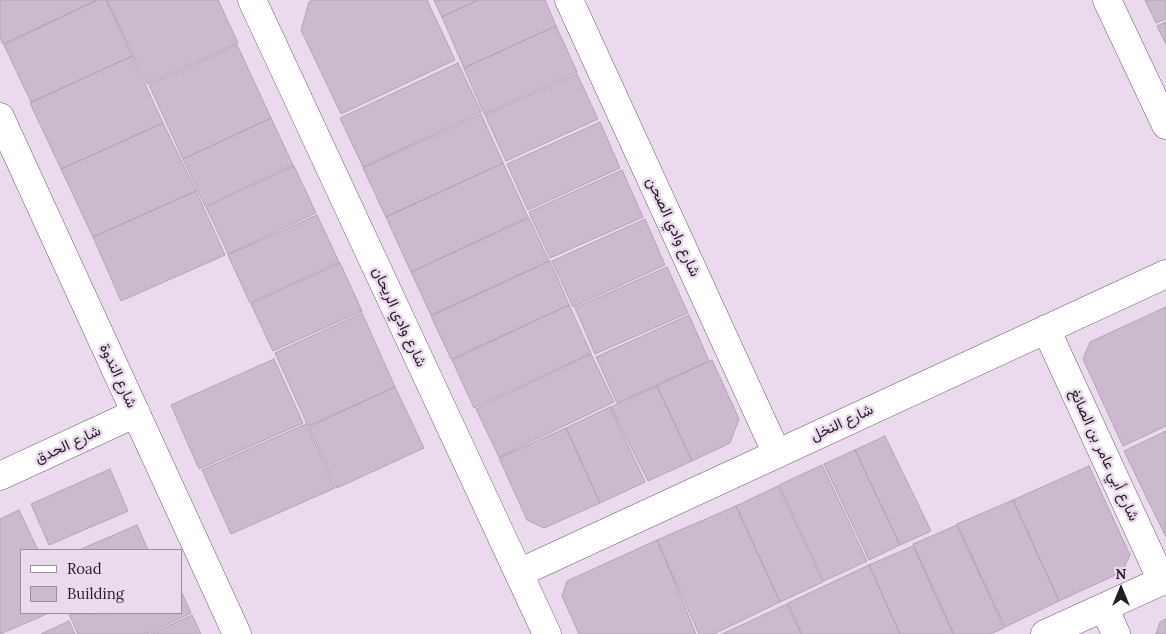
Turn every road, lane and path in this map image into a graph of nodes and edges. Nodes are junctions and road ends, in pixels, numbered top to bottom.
1 (252, 0) edge
2 (569, 0) edge
3 (1107, 0) edge
4 (0, 117) edge
5 (1166, 125) edge
6 (1166, 274) edge
7 (1046, 329) junction
8 (136, 413) junction
9 (777, 454) junction
10 (0, 476) edge
11 (518, 573) junction
12 (1164, 580) edge
13 (1104, 607) junction
14 (237, 634) edge
15 (547, 634) edge
16 (1044, 634) edge
17 (1116, 634) edge

1 - 11 street, شارع وادي الريحان
2 - 9 street, شارع وادي الصحن
3 - 5 street
4 - 8 street, شارع الندوة
6 - 7 street, شارع النخل
7 - 9 street, شارع النخل
7 - 12 street, شارع أبي عامر بن الصائغ
8 - 10 street, شارع الحدق
8 - 14 street, شارع الندوة
9 - 11 street, شارع النخل
11 - 15 street, شارع وادي الريحان
12 - 13 street
13 - 16 street
13 - 17 street

